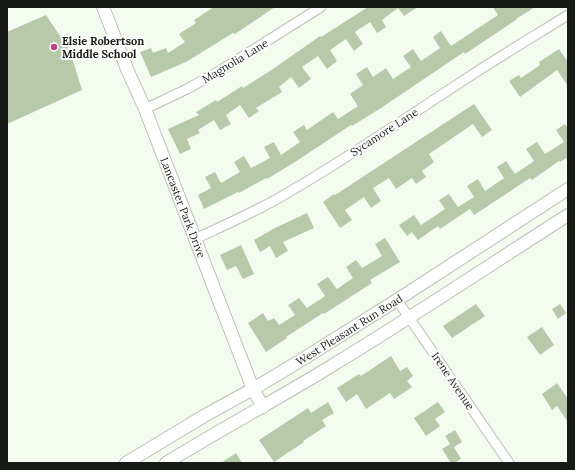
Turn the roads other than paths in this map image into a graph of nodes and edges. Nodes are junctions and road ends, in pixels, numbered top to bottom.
1 (103, 7) edge
2 (321, 7) edge
3 (568, 15) edge
4 (145, 108) junction
5 (568, 189) edge
6 (568, 215) edge
7 (195, 239) junction
8 (397, 300) junction
9 (409, 317) junction
10 (253, 389) junction
11 (263, 408) junction
12 (126, 463) edge
13 (166, 463) edge
14 (509, 463) edge

1 - 4 main road, Lancaster Park Drive
2 - 4 street, Magnolia Lane
3 - 7 street, Sycamore Lane
4 - 7 main road, Lancaster Park Drive
5 - 8 main road, West Pleasant Run Road
6 - 9 main road, West Pleasant Run Road
7 - 10 main road, Lancaster Park Drive
8 - 9 street, Irene Avenue
8 - 10 main road, West Pleasant Run Road
9 - 11 main road, West Pleasant Run Road
9 - 14 street, Irene Avenue
10 - 11 main road, Lancaster Park Drive
10 - 12 main road, West Pleasant Run Road
11 - 13 main road, West Pleasant Run Road

